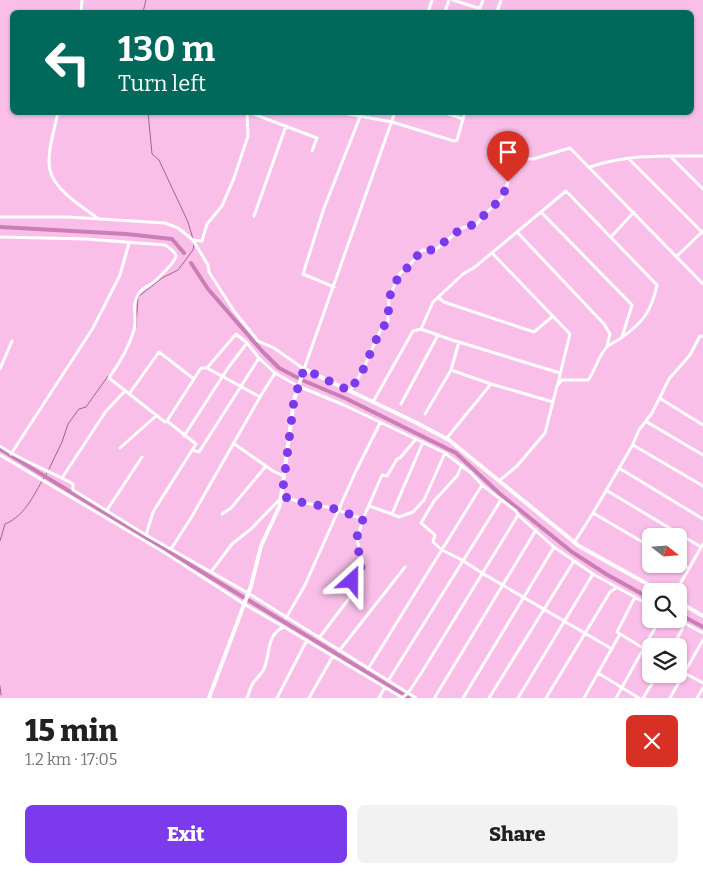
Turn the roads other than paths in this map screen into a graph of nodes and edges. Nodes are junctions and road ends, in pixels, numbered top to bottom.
1 (452, 0) edge
2 (483, 0) edge
3 (57, 115) edge
4 (246, 115) edge
5 (256, 115) edge
6 (351, 115) edge
7 (394, 115) edge
8 (452, 115) edge
9 (464, 115) edge
10 (360, 117) junction
11 (463, 119) junction
12 (392, 122) junction
13 (286, 126) junction
14 (312, 151) dead end
15 (670, 156) junction
16 (703, 156) edge
17 (628, 158) junction
18 (590, 167) junction
19 (703, 189) edge
20 (540, 212) junction
21 (634, 212) junction
22 (254, 216) dead end
23 (0, 217) edge
24 (99, 220) junction
25 (517, 232) junction
26 (703, 232) edge
27 (0, 237) edge
28 (611, 237) junction
29 (193, 240) junction
30 (129, 243) junction
31 (492, 253) junction
32 (677, 256) junction
33 (703, 284) edge
34 (334, 287) junction
35 (438, 297) junction
36 (553, 316) junction
37 (422, 329) junction
38 (438, 336) junction
39 (703, 336) edge
40 (622, 338) junction
41 (12, 341) dead end
42 (459, 342) junction
43 (247, 343) junction
44 (607, 347) junction
45 (259, 358) junction
46 (207, 368) junction
47 (0, 369) edge
48 (451, 370) junction
49 (303, 371) junction
50 (275, 373) junction
51 (560, 373) junction
52 (222, 378) junction
53 (194, 379) junction
54 (491, 384) junction
55 (298, 386) junction
56 (557, 386) junction
57 (241, 387) junction
58 (350, 391) junction
59 (127, 392) junction
60 (260, 397) junction
61 (661, 398) junction
62 (373, 402) junction
63 (553, 402) junction
64 (401, 404) dead end
65 (425, 414) dead end
66 (157, 416) junction
67 (167, 421) junction
68 (647, 422) junction
69 (380, 423) junction
70 (703, 425) edge
71 (184, 436) junction
72 (416, 439) junction
73 (446, 439) junction
74 (423, 442) junction
75 (233, 444) junction
76 (633, 445) junction
77 (0, 446) edge
78 (120, 448) dead end
79 (192, 450) junction
80 (445, 453) junction
81 (11, 454) junction
82 (0, 455) edge
83 (703, 455) edge
84 (142, 457) dead end
85 (480, 464) junction
86 (462, 465) junction
87 (266, 466) junction
88 (619, 468) junction
89 (471, 472) junction
90 (284, 476) junction
91 (62, 478) junction
92 (500, 481) junction
93 (482, 485) junction
94 (703, 486) edge
95 (606, 490) junction
96 (282, 497) junction
97 (501, 500) junction
98 (369, 506) junction
99 (107, 510) junction
100 (338, 511) junction
101 (593, 513) junction
102 (222, 514) dead end
103 (392, 514) junction
104 (518, 515) junction
105 (363, 519) junction
106 (703, 519) edge
107 (536, 530) junction
108 (146, 535) junction
109 (642, 542) edge
110 (574, 543) junction
111 (702, 545) edge
112 (554, 547) junction
113 (171, 548) junction
114 (442, 550) junction
115 (462, 560) junction
116 (574, 561) junction
117 (405, 566) dead end
118 (688, 568) edge
119 (212, 572) junction
120 (482, 573) junction
121 (593, 574) junction
122 (645, 583) edge
123 (502, 585) junction
124 (616, 588) junction
125 (248, 594) junction
126 (523, 597) junction
127 (635, 597) junction
128 (642, 601) edge
129 (244, 603) junction
130 (687, 607) edge
131 (544, 609) junction
132 (703, 616) edge
133 (286, 618) junction
134 (564, 621) junction
135 (687, 625) edge
136 (284, 627) junction
137 (585, 633) junction
138 (703, 633) edge
139 (620, 634) junction
140 (318, 638) junction
141 (307, 640) junction
142 (703, 640) edge
143 (642, 647) edge
144 (612, 649) junction
145 (642, 650) edge
146 (339, 651) junction
147 (333, 656) junction
148 (687, 668) edge
149 (368, 669) junction
150 (598, 673) junction
151 (687, 675) edge
152 (388, 681) junction
153 (652, 683) edge
154 (678, 683) edge
155 (703, 683) edge
156 (385, 687) junction
157 (622, 687) junction
158 (703, 688) edge
159 (408, 693) junction
160 (209, 698) edge
161 (247, 698) edge
162 (276, 698) edge
163 (310, 698) edge
164 (379, 698) edge
165 (402, 698) edge
166 (416, 698) edge
167 (435, 698) edge
168 (463, 698) edge
169 (489, 698) edge
170 (518, 698) edge
171 (546, 698) edge
172 (584, 698) edge
173 (616, 698) edge
174 (641, 698) edge
175 (670, 698) edge
176 (697, 698) edge

1 - 2 street
3 - 24 street
4 - 29 street
5 - 13 street
6 - 10 street
7 - 12 street
8 - 11 street
9 - 11 street
10 - 12 street
10 - 34 street
11 - 12 street
12 - 34 street
13 - 14 street
13 - 22 street
15 - 16 street
15 - 17 street
15 - 19 street
17 - 18 street
17 - 26 street
18 - 21 street
18 - 58 street
20 - 25 street
20 - 28 street
20 - 40 street
21 - 28 street
21 - 32 street
23 - 24 street
24 - 29 street
25 - 31 street
25 - 44 street
26 - 32 street
27 - 30 street
28 - 40 street
29 - 49 street
30 - 59 street
30 - 81 street
31 - 35 street
31 - 36 street
32 - 33 street
34 - 49 street
35 - 36 street
35 - 37 street
36 - 51 street
37 - 38 street
37 - 62 street
38 - 42 street
38 - 64 street
39 - 61 street
40 - 44 street
41 - 47 street
42 - 48 street
42 - 51 street
43 - 45 street
43 - 46 street
43 - 52 street
44 - 56 street
45 - 50 street
45 - 57 street
46 - 52 street
46 - 53 street
48 - 54 street
48 - 65 street
49 - 55 street
49 - 58 street
50 - 55 street
50 - 60 street
51 - 56 street
52 - 57 street
52 - 71 street
53 - 59 street
53 - 67 street
54 - 63 street
54 - 73 street
55 - 69 street
55 - 90 street
56 - 63 street
57 - 60 street
57 - 79 street
58 - 62 street
59 - 66 street
59 - 91 street
60 - 75 street
61 - 68 street
61 - 70 street
62 - 73 street
63 - 92 street
66 - 67 street
66 - 78 street
67 - 71 street
68 - 76 street
68 - 83 street
69 - 72 street
69 - 100 street
71 - 79 street
72 - 74 street
72 - 98 street
73 - 85 street
74 - 80 street
74 - 103 street
75 - 87 street
75 - 113 street
76 - 88 street
76 - 94 street
77 - 81 street
79 - 108 street
80 - 86 street
80 - 103 street
81 - 91 street
82 - 129 street
84 - 99 street
85 - 89 street
85 - 92 street
86 - 89 street
86 - 114 street
87 - 90 street
87 - 102 street
88 - 95 street
88 - 106 street
89 - 93 street
90 - 96 street
91 - 99 street
92 - 110 street
93 - 97 street
93 - 114 street
95 - 101 street
95 - 111 street
96 - 100 street
96 - 119 street
96 - 125 street
97 - 104 street
97 - 115 street
98 - 103 street
98 - 105 street
99 - 108 street
100 - 105 street
100 - 133 street
101 - 109 street
101 - 110 street
104 - 107 street
104 - 120 street
105 - 140 street
107 - 112 street
107 - 123 street
108 - 113 street
110 - 122 street
111 - 118 street
112 - 116 street
112 - 126 street
113 - 119 street
114 - 115 street
114 - 149 street
115 - 120 street
115 - 152 street
116 - 121 street
116 - 131 street
117 - 146 street
119 - 125 street
120 - 123 street
120 - 159 street
121 - 124 street
121 - 134 street
123 - 126 street
123 - 167 street
124 - 127 street
124 - 137 street
125 - 129 street
125 - 133 street
126 - 131 street
126 - 168 street
127 - 128 street
127 - 139 street
129 - 136 street
129 - 160 street
130 - 132 street
131 - 134 street
131 - 169 street
133 - 140 street
134 - 137 street
134 - 170 street
135 - 138 street
136 - 141 street
136 - 161 street
137 - 144 street
137 - 171 street
139 - 143 street
139 - 144 street
140 - 146 street
141 - 147 street
141 - 162 street
142 - 148 street
144 - 150 street
145 - 157 street
146 - 149 street
147 - 156 street
147 - 163 street
149 - 152 street
150 - 157 street
150 - 172 street
151 - 155 street
152 - 159 street
153 - 174 street
154 - 175 street
156 - 164 street
156 - 165 street
157 - 173 street
157 - 174 street
158 - 176 street
159 - 165 street
159 - 166 street

